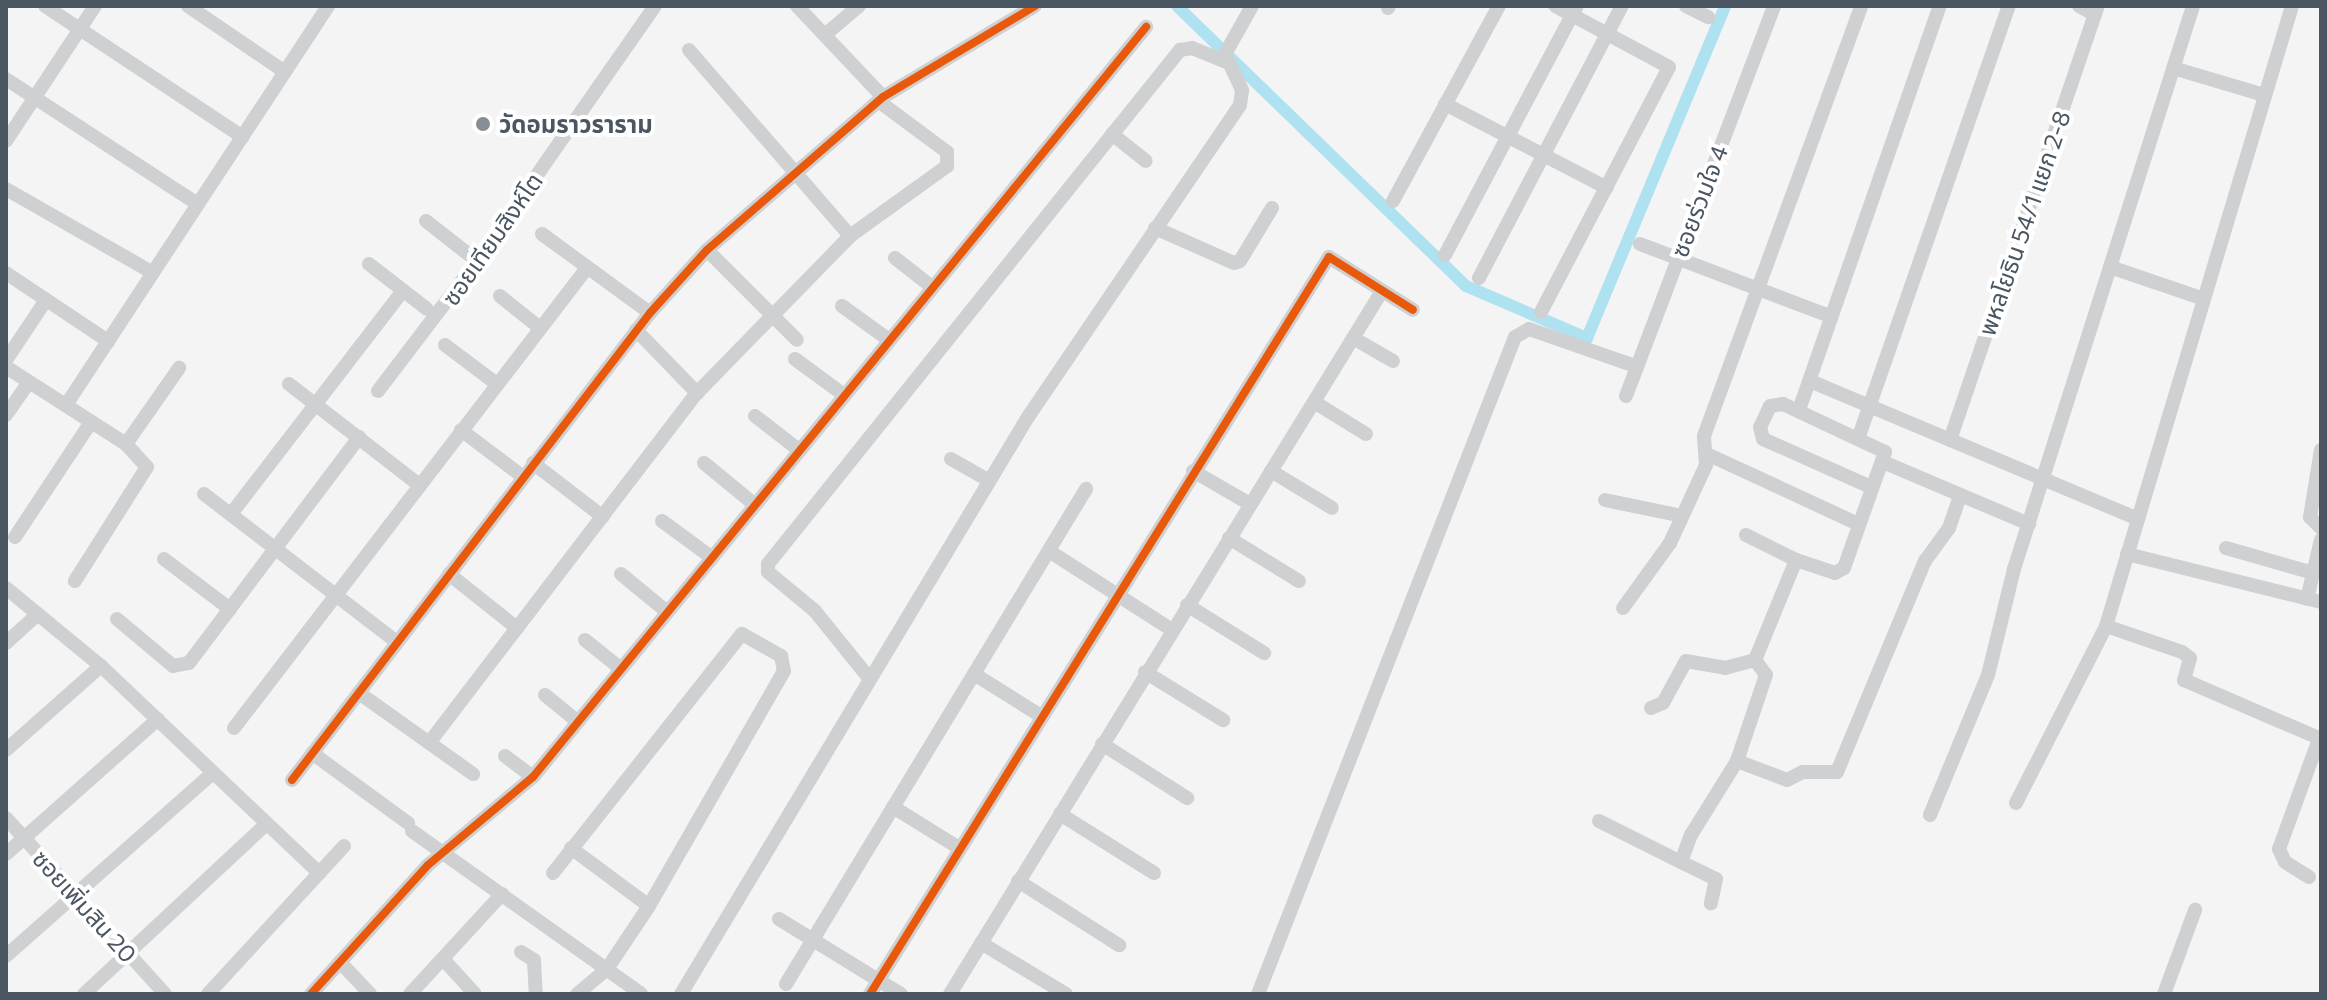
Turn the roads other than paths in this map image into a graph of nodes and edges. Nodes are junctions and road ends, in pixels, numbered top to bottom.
1 (45, 6) edge
2 (95, 6) edge
3 (188, 6) edge
4 (328, 6) edge
5 (655, 6) edge
6 (797, 6) edge
7 (859, 6) edge
8 (1035, 6) edge
9 (1252, 6) edge
10 (1499, 6) edge
11 (1555, 6) edge
12 (1622, 6) edge
13 (1686, 6) edge
14 (1774, 6) edge
15 (1861, 6) edge
16 (1940, 6) edge
17 (2009, 6) edge
18 (2079, 6) edge
19 (2193, 6) edge
20 (2292, 6) edge
21 (2097, 10) edge
22 (1574, 11) edge
23 (1708, 17) dead end
24 (1146, 27) dead end
25 (80, 29) junction
26 (827, 33) junction
27 (1607, 34) junction
28 (689, 50) dead end
29 (1227, 54) junction
30 (2173, 68) junction
31 (285, 72) junction
32 (6, 79) edge
33 (2264, 95) junction
34 (35, 99) junction
35 (882, 100) junction
36 (1445, 104) junction
37 (1112, 134) junction
38 (243, 137) junction
39 (1507, 137) junction
40 (6, 141) edge
41 (1543, 157) junction
42 (1146, 161) dead end
43 (797, 170) junction
44 (1607, 188) junction
45 (6, 189) edge
46 (1393, 201) dead end
47 (198, 204) junction
48 (1272, 208) dead end
49 (426, 221) dead end
50 (1155, 228) junction
51 (542, 234) dead end
52 (850, 236) junction
53 (1640, 244) dead end
54 (707, 250) junction
55 (1445, 255) dead end
56 (895, 258) dead end
57 (1677, 258) junction
58 (477, 261) junction
59 (369, 264) dead end
60 (2110, 267) junction
61 (587, 268) junction
62 (6, 273) edge
63 (153, 273) junction
64 (1479, 278) dead end
65 (932, 287) junction
66 (1757, 289) junction
67 (403, 291) junction
68 (1382, 291) junction
69 (500, 296) dead end
70 (2204, 299) junction
71 (46, 300) junction
72 (842, 306) dead end
73 (427, 309) dead end
74 (1413, 310) dead end
75 (1541, 312) dead end
76 (650, 313) junction
77 (775, 314) junction
78 (1832, 317) junction
79 (540, 328) junction
80 (636, 330) junction
81 (1353, 338) junction
82 (797, 340) dead end
83 (889, 340) junction
84 (108, 341) junction
85 (445, 345) dead end
86 (795, 359) dead end
87 (6, 360) edge
88 (1393, 361) dead end
89 (1635, 366) junction
90 (6, 367) edge
91 (179, 368) dead end
92 (1810, 381) junction
93 (29, 382) junction
94 (289, 384) dead end
95 (497, 384) junction
96 (378, 391) dead end
97 (697, 393) junction
98 (844, 395) junction
99 (1626, 396) dead end
100 (70, 399) dead end
101 (1314, 402) junction
102 (316, 405) junction
103 (1872, 407) junction
104 (1799, 410) junction
105 (6, 415) edge
106 (755, 416) dead end
107 (91, 422) junction
108 (461, 430) junction
109 (1366, 434) dead end
110 (1859, 436) junction
111 (359, 437) junction
112 (1950, 440) junction
113 (126, 444) junction
114 (799, 450) junction
115 (2321, 450) edge
116 (1709, 455) junction
117 (951, 459) dead end
118 (1883, 462) junction
119 (533, 463) junction
120 (704, 463) dead end
121 (1193, 471) junction
122 (1271, 471) junction
123 (522, 476) junction
124 (2043, 479) junction
125 (988, 480) junction
126 (418, 484) junction
127 (1871, 487) junction
128 (1086, 489) dead end
129 (204, 494) dead end
130 (1960, 496) junction
131 (1605, 500) dead end
132 (754, 504) junction
133 (1250, 504) junction
134 (1332, 508) dead end
135 (231, 514) junction
136 (1682, 516) junction
137 (603, 517) junction
138 (2138, 519) junction
139 (662, 521) dead end
140 (1858, 524) junction
141 (2029, 524) junction
142 (2321, 528) edge
143 (1746, 535) dead end
144 (15, 537) dead end
145 (1229, 538) junction
146 (2321, 540) edge
147 (276, 548) junction
148 (2226, 548) dead end
149 (1049, 551) junction
150 (2127, 554) junction
151 (711, 557) junction
152 (164, 559) dead end
153 (1796, 560) junction
154 (2313, 573) junction
155 (449, 574) junction
156 (621, 574) dead end
157 (75, 581) dead end
158 (1299, 581) dead end
159 (6, 588) edge
160 (1115, 593) junction
161 (335, 595) junction
162 (2314, 600) edge
163 (1187, 605) junction
164 (1623, 608) dead end
165 (230, 609) junction
166 (666, 611) junction
167 (38, 614) junction
168 (117, 619) dead end
169 (2106, 626) junction
170 (517, 628) junction
171 (1172, 630) junction
172 (585, 640) dead end
173 (397, 642) junction
174 (6, 643) edge
175 (1264, 653) dead end
176 (1755, 660) junction
177 (101, 666) junction
178 (620, 668) junction
179 (1145, 672) junction
180 (974, 674) junction
181 (869, 678) junction
182 (359, 693) junction
183 (545, 695) dead end
184 (1651, 708) dead end
185 (1041, 716) junction
186 (158, 719) junction
187 (1223, 720) dead end
188 (577, 721) junction
189 (234, 728) dead end
190 (2320, 739) edge
191 (429, 743) junction
192 (1102, 744) junction
193 (6, 750) edge
194 (312, 753) junction
195 (505, 756) dead end
196 (1737, 761) junction
197 (213, 773) junction
198 (473, 774) dead end
199 (533, 777) junction
200 (292, 780) dead end
201 (1187, 798) dead end
202 (2016, 803) dead end
203 (893, 807) junction
204 (1060, 814) junction
205 (1930, 815) dead end
206 (6, 818) edge
207 (1599, 821) dead end
208 (266, 824) junction
209 (25, 839) junction
210 (344, 846) dead end
211 (571, 848) junction
212 (959, 848) junction
213 (442, 853) junction
214 (6, 854) edge
215 (1681, 862) junction
216 (319, 873) junction
217 (553, 873) dead end
218 (1154, 873) dead end
219 (2309, 877) dead end
220 (1018, 881) junction
221 (502, 894) junction
222 (77, 897) junction
223 (1711, 903) dead end
224 (649, 906) junction
225 (2195, 910) dead end
226 (779, 919) dead end
227 (813, 939) junction
228 (981, 943) junction
229 (1119, 945) dead end
230 (521, 952) dead end
231 (130, 955) junction
232 (6, 956) edge
233 (443, 959) junction
234 (340, 962) junction
235 (607, 969) junction
236 (879, 981) junction
237 (786, 984) dead end
238 (84, 994) edge
239 (165, 994) edge
240 (208, 994) edge
241 (311, 994) edge
242 (370, 994) edge
243 (410, 994) edge
244 (475, 994) edge
245 (536, 994) edge
246 (577, 994) edge
247 (641, 994) edge
248 (681, 994) edge
249 (870, 994) edge
250 (901, 994) edge
251 (950, 994) edge
252 (1066, 994) edge
253 (1258, 994) edge
254 (2164, 994) edge

1 - 25 street
2 - 25 street
3 - 31 street
4 - 31 street
5 - 58 street, ซอยเทียมสิงห์โต
6 - 26 street
7 - 26 street
8 - 35 street
9 - 29 street
10 - 36 street
11 - 22 street
12 - 27 street
13 - 23 street
14 - 57 street, ซอยร่วมใจ 4
15 - 66 street
16 - 78 street
17 - 103 street
18 - 21 street
19 - 30 street
20 - 33 street
21 - 112 street, พหลโยธิน 54/1 แยก 2-8
22 - 27 street
22 - 39 street
24 - 65 street
25 - 34 street
25 - 38 street
26 - 35 street
27 - 41 street
27 - 44 street
28 - 43 street
29 - 37 street
29 - 50 street
30 - 33 street
30 - 60 street
31 - 38 street
32 - 34 street
33 - 70 street
34 - 40 street
34 - 47 street
35 - 43 street
35 - 52 street
36 - 39 street
36 - 46 street
37 - 42 street
37 - 181 street
38 - 47 street
39 - 41 street
39 - 55 street
41 - 44 street
41 - 64 street
43 - 52 street
43 - 54 street
44 - 75 street
45 - 63 street
47 - 63 street
48 - 50 street
49 - 58 street
50 - 125 street
51 - 61 street
52 - 77 street
53 - 57 street
54 - 76 street
54 - 77 street
56 - 65 street
57 - 66 street
57 - 89 street, ซอยร่วมใจ 4
58 - 96 street, ซอยเทียมสิงห์โต
59 - 67 street
60 - 70 street
60 - 124 street
61 - 76 street
61 - 79 street
62 - 71 street
63 - 84 street
65 - 83 street
66 - 78 street
66 - 116 street
67 - 73 street
67 - 102 street
68 - 74 street
68 - 81 street
68 - 121 street
69 - 79 street
70 - 138 street
71 - 84 street
71 - 87 street
72 - 83 street
76 - 80 street
77 - 82 street
77 - 97 street
78 - 92 street
79 - 95 street
80 - 97 street
80 - 119 street
81 - 88 street
81 - 101 street
83 - 98 street
84 - 100 street
85 - 95 street
86 - 98 street
89 - 99 street, ซอยร่วมใจ 4
89 - 253 street
90 - 93 street
91 - 113 street
92 - 103 street
92 - 104 street
93 - 105 street
93 - 107 street
94 - 102 street
95 - 108 street
97 - 137 street
98 - 114 street
101 - 109 street
101 - 122 street
102 - 111 street
102 - 135 street
103 - 110 street
103 - 112 street
104 - 110 street
104 - 127 street
106 - 114 street
107 - 113 street
107 - 144 street
108 - 123 street
108 - 126 street
110 - 118 street
111 - 126 street
111 - 147 street
112 - 124 street
113 - 157 street
114 - 132 street
115 - 142 street
116 - 136 street
116 - 140 street
117 - 125 street
118 - 127 street
118 - 130 street
119 - 123 street
119 - 137 street
120 - 132 street
121 - 133 street
121 - 160 street
122 - 133 street
122 - 134 street
123 - 155 street
124 - 138 street
124 - 141 street
125 - 181 street
126 - 161 street
127 - 140 street
128 - 149 street
129 - 135 street
130 - 141 street
130 - 196 street
131 - 136 street
132 - 151 street
133 - 145 street
135 - 147 street
136 - 164 street
137 - 170 street
138 - 150 street
139 - 151 street
140 - 153 street
141 - 205 street
143 - 153 street
145 - 158 street
145 - 163 street
146 - 154 street
147 - 161 street
147 - 165 street
148 - 154 street
149 - 160 street
149 - 180 street
150 - 162 street
150 - 169 street
151 - 166 street
152 - 165 street
153 - 176 street
154 - 162 street
155 - 170 street
155 - 173 street
156 - 166 street
159 - 167 street
160 - 171 street
160 - 185 street
161 - 173 street
161 - 189 street
163 - 171 street
163 - 175 street
165 - 168 street
166 - 178 street
167 - 174 street
167 - 177 street
169 - 190 street
169 - 202 street
170 - 191 street
171 - 179 street
172 - 178 street
173 - 182 street
176 - 184 street
176 - 196 street
177 - 186 street
177 - 193 street
178 - 188 street
179 - 187 street
179 - 192 street
180 - 185 street
180 - 203 street
181 - 248 street
182 - 191 street
182 - 194 street
183 - 188 street
185 - 212 street
186 - 197 street
186 - 209 street
188 - 199 street
190 - 219 street
191 - 198 street
192 - 201 street
192 - 204 street
194 - 200 street
194 - 213 street
195 - 199 street
196 - 215 street
197 - 208 street
197 - 222 street
199 - 213 street
203 - 212 street
203 - 227 street
204 - 218 street
204 - 220 street
206 - 209 street, ซอยเพิ่มสิน 20
207 - 215 street
208 - 216 street
208 - 231 street
209 - 214 street
209 - 222 street, ซอยเพิ่มสิน 20
210 - 216 street
211 - 217 street
211 - 224 street
211 - 224 street
212 - 236 street
213 - 221 street
213 - 234 street
215 - 223 street
216 - 240 street
220 - 228 street
220 - 229 street
221 - 233 street
221 - 235 street
222 - 231 street, ซอยเพิ่มสิน 20
222 - 232 street
224 - 235 street
225 - 254 street
226 - 227 street
227 - 236 street
227 - 237 street
228 - 251 street
228 - 252 street
230 - 245 street
231 - 238 street
231 - 239 street, ซอยเพิ่มสิน 20
233 - 243 street
233 - 244 street
234 - 241 street
234 - 242 street
235 - 246 street
235 - 247 street
236 - 249 street
236 - 250 street

